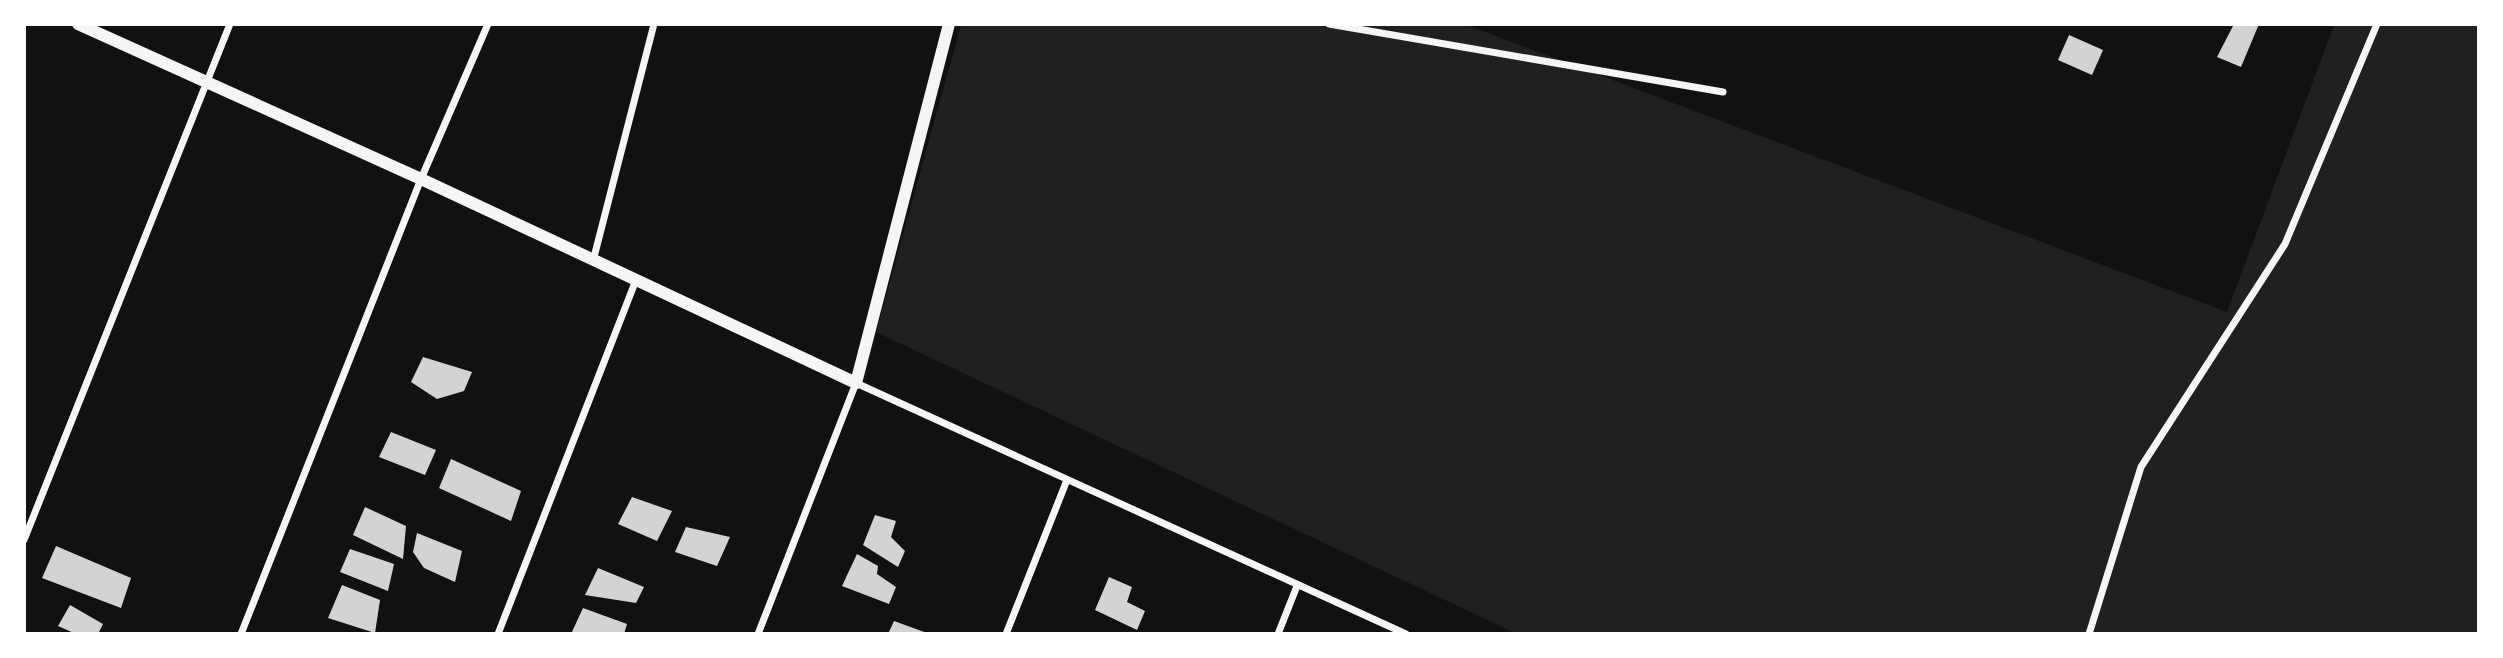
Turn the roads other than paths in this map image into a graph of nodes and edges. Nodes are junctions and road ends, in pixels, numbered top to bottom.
1 (78, 24) edge
2 (230, 24) edge
3 (488, 24) edge
4 (654, 24) edge
5 (949, 24) edge
6 (1329, 24) edge
7 (2377, 24) edge
8 (206, 83) junction
9 (1723, 92) dead end
10 (421, 178) junction
11 (593, 261) junction
12 (636, 280) junction
13 (856, 383) junction
14 (1067, 480) junction
15 (24, 540) edge
16 (1297, 586) junction
17 (242, 634) edge
18 (498, 634) edge
19 (758, 634) edge
20 (1006, 634) edge
21 (1278, 634) edge
22 (1406, 634) edge
23 (2089, 634) edge

1 - 8 street
2 - 8 street
3 - 10 street
4 - 11 street
5 - 13 street
6 - 9 street
7 - 23 street
8 - 10 street
8 - 15 street
10 - 11 street
10 - 17 street
11 - 12 street
12 - 13 street
12 - 18 street
13 - 14 street
13 - 19 street
14 - 16 street
14 - 20 street
16 - 21 street
16 - 22 street

